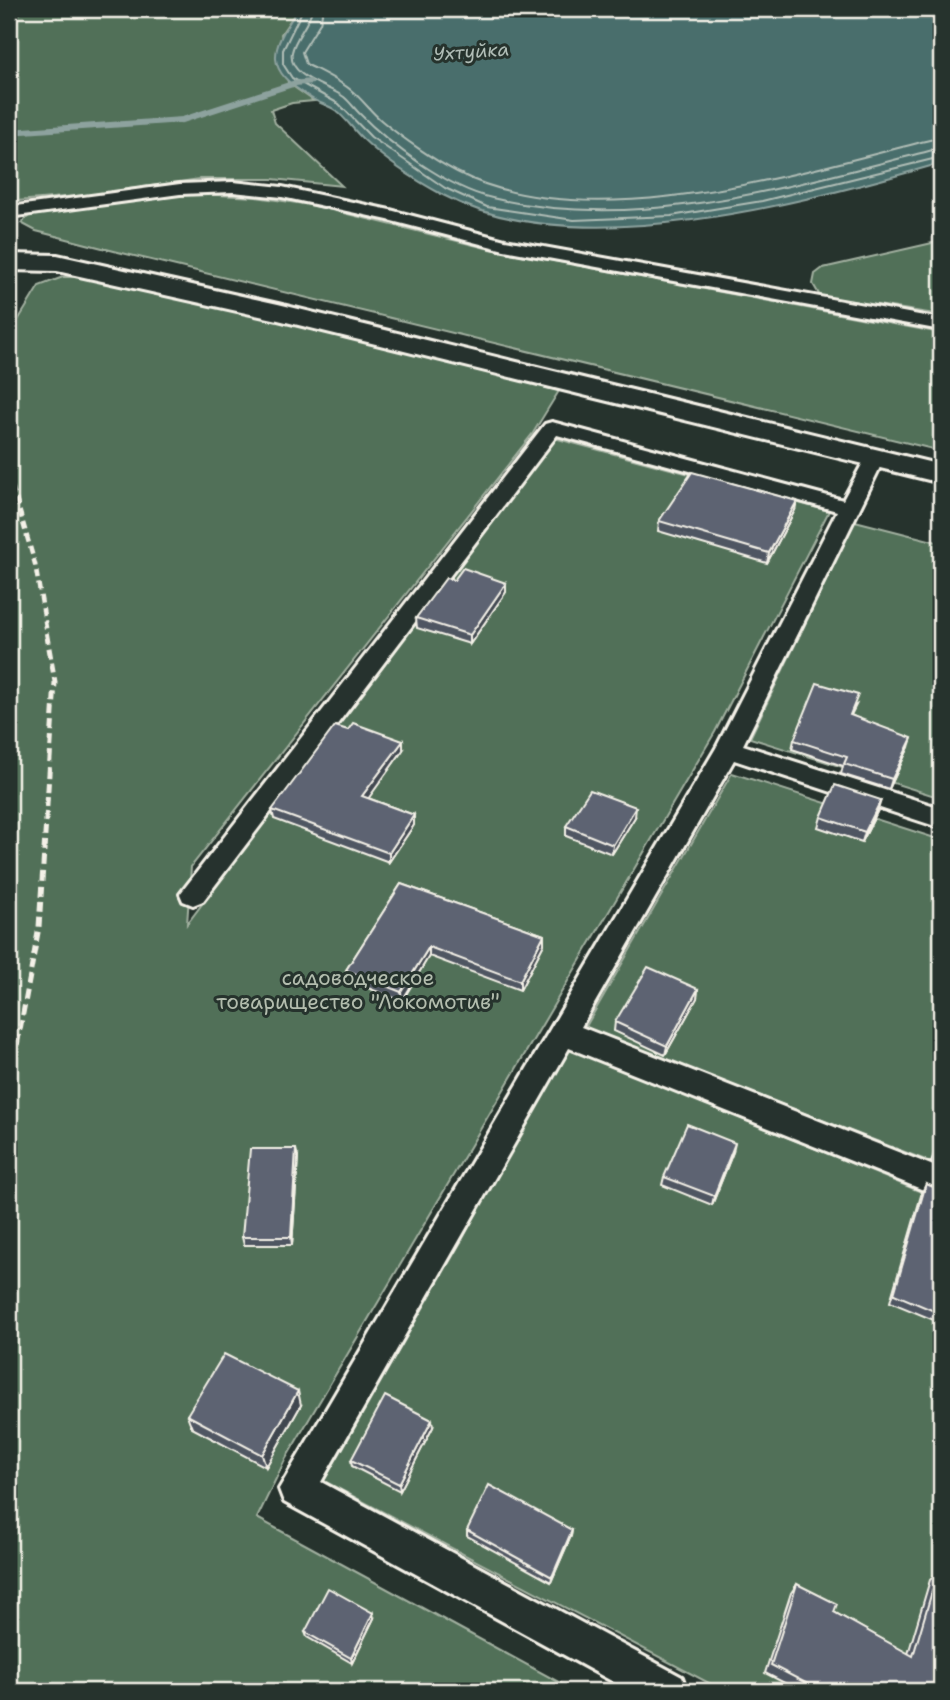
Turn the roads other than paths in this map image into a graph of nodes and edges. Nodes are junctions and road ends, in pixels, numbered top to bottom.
1 (9, 212) edge
2 (9, 262) edge
3 (941, 325) edge
4 (874, 459) junction
5 (941, 474) edge
6 (849, 508) junction
7 (728, 749) junction
8 (941, 818) edge
9 (192, 894) dead end
10 (562, 1032) junction
11 (941, 1183) edge
12 (668, 1691) edge

1 - 3 lane
2 - 4 street
4 - 5 street
4 - 6 lane
6 - 7 lane
6 - 9 lane
7 - 8 lane
7 - 10 lane
10 - 11 lane
10 - 12 lane

